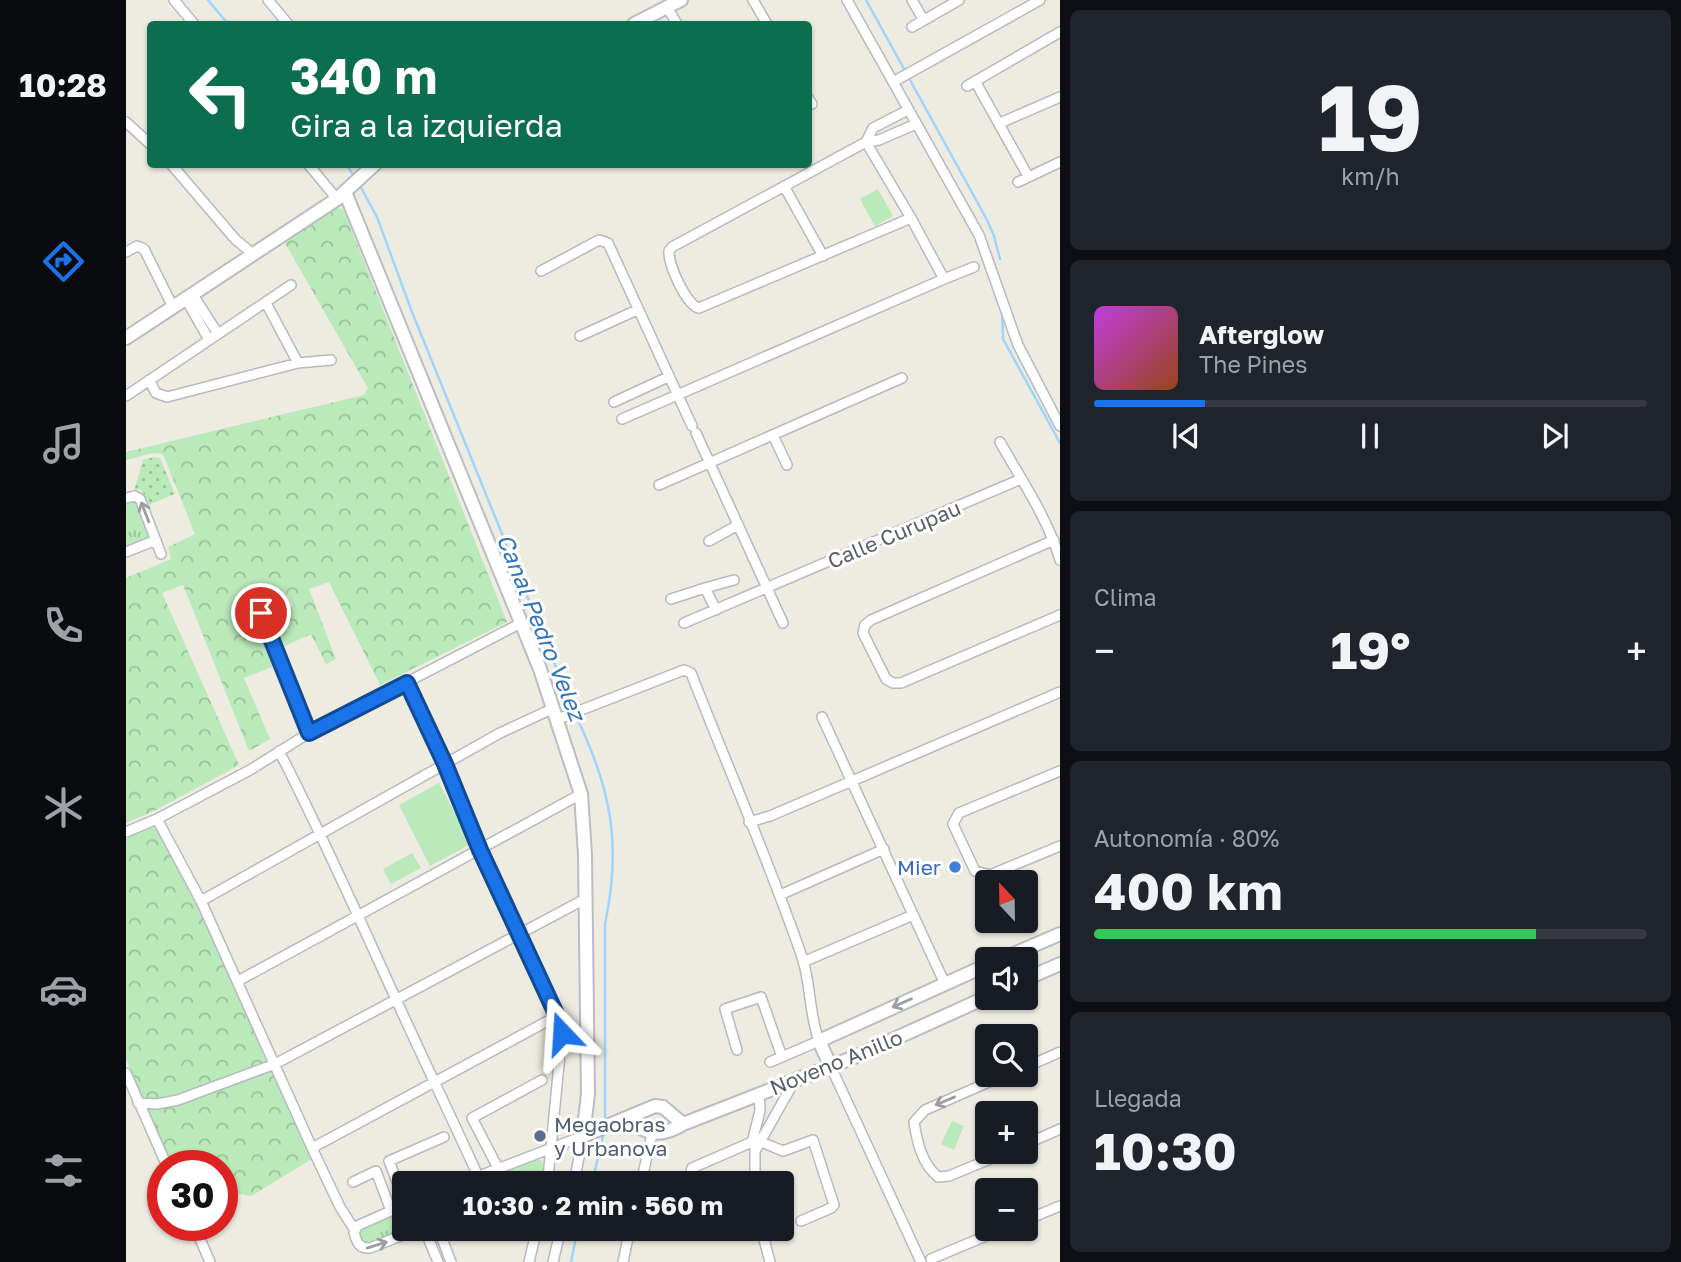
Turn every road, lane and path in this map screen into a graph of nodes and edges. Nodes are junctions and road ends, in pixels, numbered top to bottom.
1 (174, 0) edge
2 (268, 0) edge
3 (681, 0) edge
4 (752, 0) edge
5 (847, 0) edge
6 (912, 0) edge
7 (959, 0) edge
8 (1040, 0) edge
9 (667, 7) junction
10 (923, 19) junction
11 (192, 21) edge
12 (286, 21) edge
13 (640, 21) edge
14 (675, 21) edge
15 (764, 21) edge
16 (912, 27) dead end
17 (1060, 32) edge
18 (901, 77) junction
19 (1060, 97) edge
20 (908, 110) junction
21 (126, 122) edge
22 (1000, 123) junction
23 (916, 124) junction
24 (147, 141) edge
25 (866, 142) junction
26 (1060, 162) edge
27 (174, 168) edge
28 (313, 168) edge
29 (371, 168) edge
30 (1028, 176) junction
31 (1017, 182) dead end
32 (784, 186) junction
33 (344, 192) junction
34 (912, 218) junction
35 (126, 252) edge
36 (254, 255) junction
37 (823, 256) junction
38 (974, 267) dead end
39 (541, 271) dead end
40 (944, 279) junction
41 (291, 285) dead end
42 (190, 297) junction
43 (266, 303) junction
44 (173, 307) junction
45 (637, 310) junction
46 (218, 334) junction
47 (580, 336) dead end
48 (126, 338) edge
49 (209, 340) junction
50 (331, 360) dead end
51 (299, 363) junction
52 (668, 377) junction
53 (902, 378) dead end
54 (149, 380) junction
55 (677, 395) junction
56 (126, 396) edge
57 (614, 402) dead end
58 (622, 419) dead end
59 (1060, 426) edge
60 (773, 435) junction
61 (1000, 442) dead end
62 (709, 463) junction
63 (787, 465) dead end
64 (1021, 479) junction
65 (660, 485) dead end
66 (126, 498) edge
67 (738, 525) junction
68 (156, 540) junction
69 (1054, 540) junction
70 (709, 541) dead end
71 (126, 552) edge
72 (161, 554) dead end
73 (1060, 560) edge
74 (734, 580) dead end
75 (705, 588) junction
76 (768, 589) junction
77 (671, 599) dead end
78 (716, 610) junction
79 (261, 613) dead end
80 (1060, 614) edge
81 (521, 623) junction
82 (684, 623) dead end
83 (783, 623) dead end
84 (407, 683) junction
85 (1060, 692) edge
86 (559, 714) junction
87 (822, 717) dead end
88 (309, 733) junction
89 (279, 751) junction
90 (445, 764) junction
91 (1060, 771) edge
92 (851, 781) junction
93 (581, 794) junction
94 (157, 819) junction
95 (749, 822) junction
96 (126, 832) edge
97 (321, 832) junction
98 (1060, 846) edge
99 (884, 849) junction
100 (480, 850) junction
101 (780, 895) junction
102 (585, 899) junction
103 (201, 901) junction
104 (359, 915) junction
105 (913, 915) junction
106 (518, 934) junction
107 (1060, 934) edge
108 (1030, 947) edge
109 (803, 962) junction
110 (1060, 964) edge
111 (975, 970) edge
112 (1038, 974) edge
113 (238, 981) junction
114 (944, 984) junction
115 (396, 999) junction
116 (975, 1002) edge
117 (557, 1016) junction
118 (586, 1032) junction
119 (562, 1033) junction
120 (819, 1041) junction
121 (737, 1050) dead end
122 (1060, 1052) edge
123 (782, 1057) junction
124 (770, 1062) dead end
125 (1038, 1062) edge
126 (275, 1064) junction
127 (831, 1067) junction
128 (126, 1073) edge
129 (542, 1080) dead end
130 (795, 1080) junction
131 (437, 1082) junction
132 (977, 1087) edge
133 (759, 1093) junction
134 (138, 1103) junction
135 (620, 1121) junction
136 (683, 1124) junction
137 (1060, 1129) edge
138 (589, 1133) junction
139 (652, 1134) junction
140 (444, 1137) dead end
141 (1038, 1139) edge
142 (756, 1145) junction
143 (312, 1148) junction
144 (551, 1149) junction
145 (160, 1150) edge
146 (978, 1164) edge
147 (498, 1168) junction
148 (393, 1171) edge
149 (475, 1171) edge
150 (491, 1171) edge
151 (548, 1171) edge
152 (578, 1171) edge
153 (643, 1171) edge
154 (691, 1171) edge
155 (755, 1171) edge
156 (353, 1182) dead end
157 (1060, 1206) edge
158 (391, 1211) joint
159 (1038, 1215) edge
160 (801, 1221) dead end
161 (354, 1229) junction
162 (392, 1239) edge
163 (201, 1241) edge
164 (429, 1241) edge
165 (443, 1241) edge
166 (534, 1241) edge
167 (558, 1241) edge
168 (627, 1241) edge
169 (764, 1241) edge
170 (975, 1241) edge
171 (927, 1261) edge
172 (210, 1262) edge
173 (438, 1262) edge
174 (451, 1262) edge
175 (529, 1262) edge
176 (553, 1262) edge
177 (623, 1262) edge
178 (769, 1262) edge

1 - 11 street
2 - 12 street
3 - 9 street
4 - 15 street
5 - 18 street
6 - 10 street
7 - 10 street
8 - 18 street
9 - 13 street
9 - 14 street
10 - 16 street
17 - 22 street
18 - 20 street
19 - 22 street
20 - 23 street
20 - 25 street
21 - 24 street
22 - 30 street
23 - 25 street
23 - 59 street
25 - 32 street
25 - 34 street
26 - 30 street
27 - 36 street
28 - 33 street
29 - 33 street
30 - 31 street
32 - 37 street
32 - 37 street
33 - 36 street
33 - 81 street
34 - 37 street
34 - 40 street
35 - 44 street
36 - 42 street
38 - 40 street
39 - 45 street
40 - 55 street
41 - 43 street
42 - 44 street
42 - 46 street
42 - 49 street
43 - 46 street
43 - 51 street
44 - 48 street
45 - 47 street
45 - 52 street
46 - 49 street
49 - 54 street
50 - 51 street
51 - 54 street
52 - 55 street
52 - 57 street
53 - 60 street
54 - 56 street
55 - 58 street
55 - 62 street
60 - 62 street
60 - 63 street
61 - 64 street
62 - 65 street
62 - 67 street
64 - 69 street
64 - 76 street, Calle Curupau
68 -> 66 street
67 - 70 street
67 - 76 street
68 - 71 street
68 - 72 street
69 - 73 street
69 - 80 street
74 - 75 street
75 - 77 street
75 - 78 street
76 - 78 street, Calle Curupau
76 - 83 street
78 - 82 street, Calle Curupau
79 - 88 street
81 - 84 street
81 - 86 street
84 - 88 street
84 - 90 street
85 - 92 street
86 - 90 street
86 - 93 street
86 - 95 street
87 - 92 street
88 - 89 street
89 - 94 street
89 - 97 street
90 - 97 street
90 - 100 street
91 - 98 street
92 - 95 street
92 - 99 street
93 - 100 street
93 - 102 street
94 - 96 street
94 - 103 street
95 - 101 street
97 - 103 street
97 - 104 street
99 - 101 street
99 - 105 street
100 - 104 street
100 - 106 street
101 - 109 street
102 - 106 street
102 - 118 street
103 - 113 street
104 - 113 street
104 - 115 street
105 - 109 street
105 - 114 street
106 - 115 street
106 - 117 street
107 - 108 street
109 - 120 street
110 - 112 street
111 - 114 street, Noveno Anillo
113 - 126 street
114 -> 120 street, Noveno Anillo
115 - 126 street
115 - 131 street
116 - 127 street, Noveno Anillo
117 - 119 street
117 - 131 street
118 - 119 street
118 - 138 street
119 - 144 street
120 - 123 street
120 - 127 street
121 - 123 street
122 - 125 street
123 - 124 street
126 - 134 street
126 - 143 street
127 - 130 street, Noveno Anillo
127 - 171 street
128 - 134 street
129 - 147 street
130 - 133 street, Noveno Anillo
130 - 142 street
131 - 143 street
131 - 149 street
132 -> 146 street
133 - 136 street, Noveno Anillo
133 - 142 street
134 - 145 street
135 - 136 street
135 - 138 street
135 - 139 street
136 - 139 street, Noveno Anillo
137 - 141 street
138 - 144 street
138 - 152 street
139 - 153 street
140 - 148 street
142 - 154 street
142 - 155 street
142 - 160 street
143 - 161 street
144 - 147 street
144 - 151 street
147 - 150 street
156 - 158 street
157 - 159 street
158 - 161 street
161 -> 162 street
163 - 172 street
164 - 173 street
165 - 174 street
166 - 175 street
167 - 176 street
168 - 177 street
169 - 178 street
170 - 171 street

